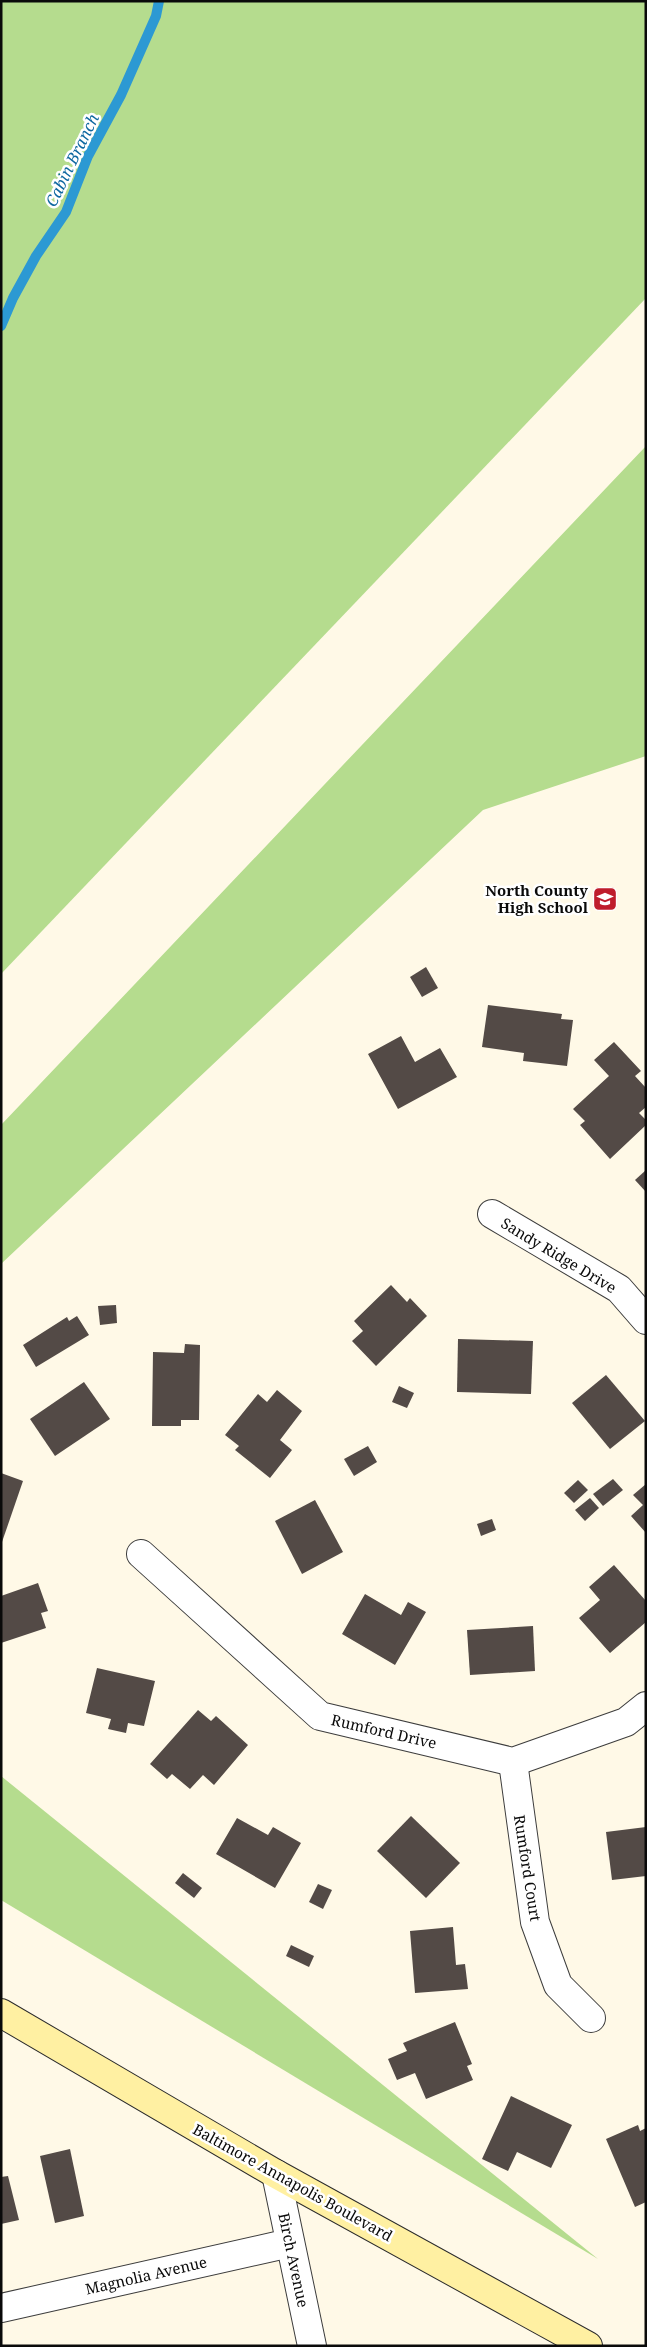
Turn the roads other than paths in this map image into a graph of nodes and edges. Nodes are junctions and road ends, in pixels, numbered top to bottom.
1 (492, 1214) dead end
2 (646, 1320) edge
3 (141, 1554) dead end
4 (646, 1706) edge
5 (513, 1762) junction
6 (1, 2013) edge
7 (591, 2018) dead end
8 (276, 2174) junction
9 (290, 2243) junction
10 (1, 2308) edge
11 (312, 2346) edge
12 (588, 2346) edge

1 - 2 street, Sandy Ridge Drive
3 - 5 street, Rumford Drive
4 - 5 street
5 - 7 street, Rumford Court
6 - 8 main road, Baltimore Annapolis Boulevard
8 - 9 street, Birch Avenue
8 - 12 main road, Baltimore Annapolis Boulevard
9 - 10 street, Magnolia Avenue
9 - 11 street, Birch Avenue

